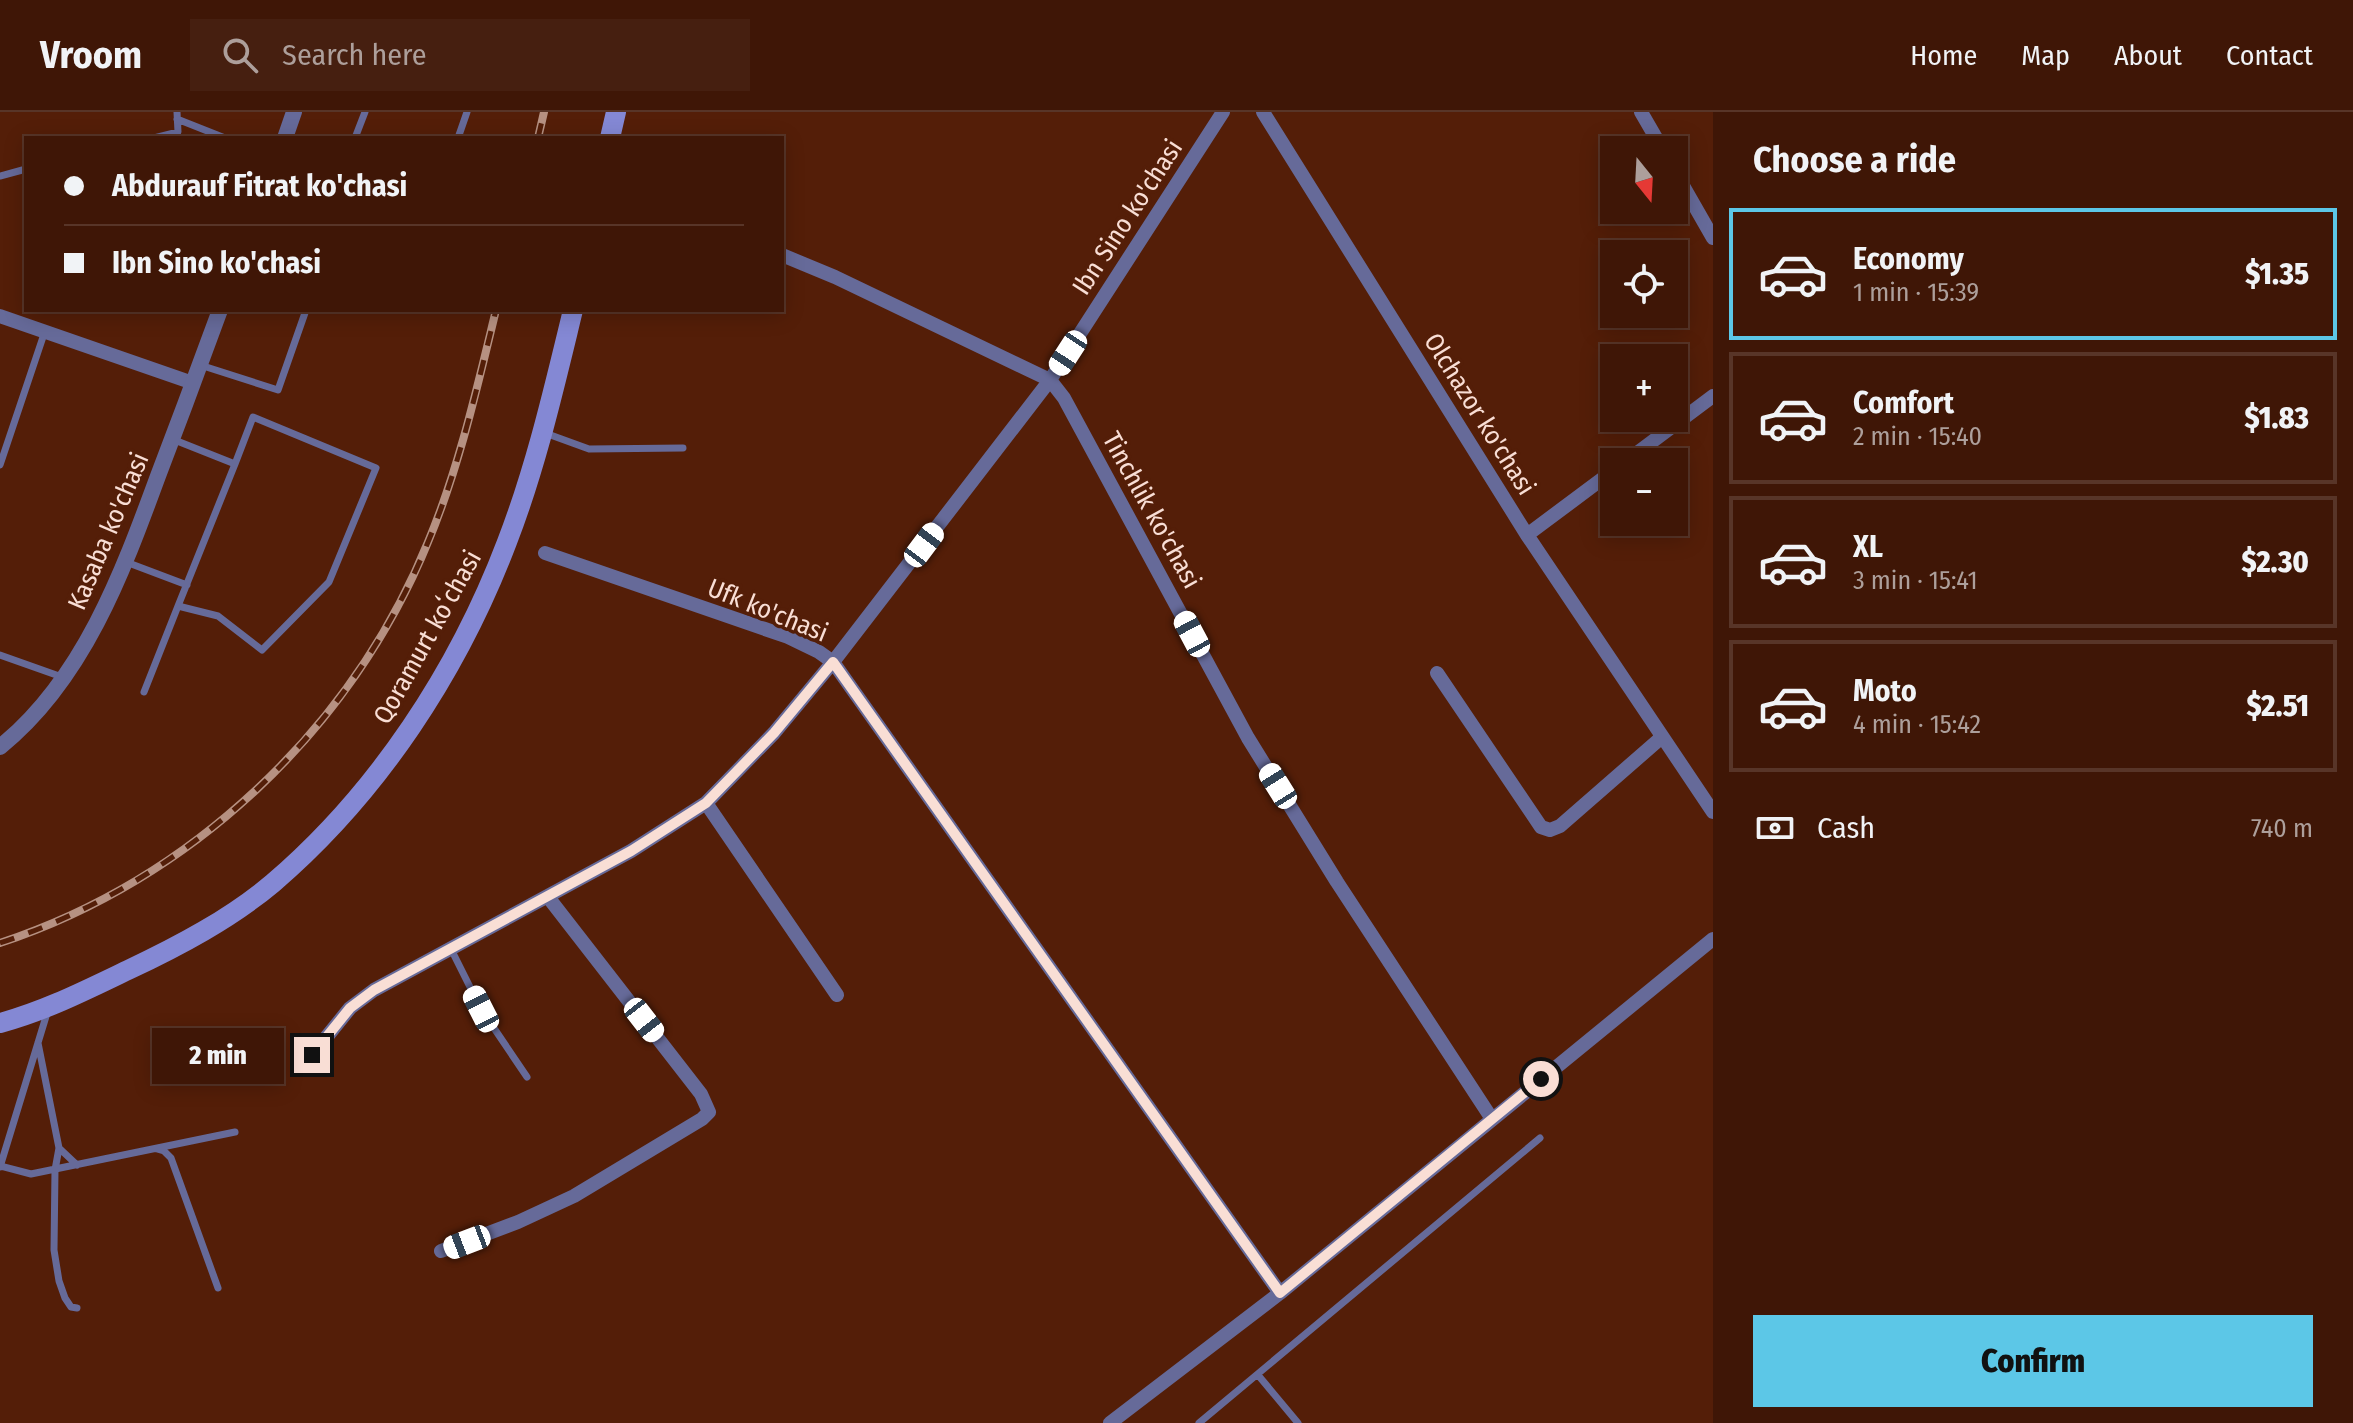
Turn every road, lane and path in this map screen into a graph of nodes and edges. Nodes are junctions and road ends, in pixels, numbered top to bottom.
1 (294, 112) edge
2 (365, 112) edge
3 (467, 112) edge
4 (616, 112) edge
5 (623, 112) edge
6 (1223, 112) edge
7 (1263, 112) edge
8 (1641, 112) edge
9 (177, 116) edge
10 (162, 136) edge
11 (221, 136) edge
12 (286, 136) edge
13 (356, 136) edge
14 (459, 136) edge
15 (610, 136) edge
16 (617, 136) edge
17 (1655, 136) edge
18 (24, 170) edge
19 (0, 176) edge
20 (1688, 194) edge
21 (1713, 238) edge
22 (784, 256) edge
23 (219, 312) edge
24 (305, 312) edge
25 (565, 312) edge
26 (573, 312) edge
27 (0, 316) edge
28 (45, 331) junction
29 (200, 365) junction
30 (1050, 380) junction
31 (193, 383) junction
32 (1713, 396) edge
33 (543, 433) junction
34 (172, 439) junction
35 (683, 448) dead end
36 (1644, 448) edge
37 (235, 464) junction
38 (0, 465) edge
39 (1600, 480) edge
40 (1527, 535) junction
41 (545, 553) dead end
42 (126, 562) junction
43 (187, 585) junction
44 (178, 606) junction
45 (0, 655) edge
46 (833, 662) junction
47 (1437, 673) dead end
48 (64, 678) junction
49 (144, 692) dead end
50 (1662, 737) junction
51 (0, 747) edge
52 (706, 803) junction
53 (1713, 812) edge
54 (548, 897) junction
55 (1713, 939) edge
56 (451, 949) junction
57 (837, 995) dead end
58 (49, 1008) junction
59 (0, 1014) edge
60 (0, 1023) edge
61 (38, 1043) junction
62 (312, 1055) dead end
63 (527, 1077) dead end
64 (1492, 1119) junction
65 (235, 1132) dead end
66 (1540, 1138) dead end
67 (59, 1148) junction
68 (155, 1148) junction
69 (77, 1165) junction
70 (0, 1166) edge
71 (55, 1170) junction
72 (441, 1251) dead end
73 (218, 1288) dead end
74 (1280, 1293) junction
75 (77, 1308) dead end
76 (1258, 1375) junction
77 (1110, 1423) edge
78 (1199, 1423) edge
79 (1298, 1423) edge

1 - 12 street
2 - 13 lane
3 - 14 lane
4 - 15 main road
5 - 16 main road
6 - 30 street, Ibn Sino ko'chasi
7 - 40 street, Olchazor ko'chasi
8 - 17 street
9 - 10 lane
9 - 11 lane
18 - 19 lane
20 - 21 street
22 - 30 street
23 - 29 street, Kasaba ko'chasi
24 - 29 lane
25 - 59 main road, Qoramurt koʻchasi
26 - 33 main road, Qoramurt koʻchasi
27 - 28 street
28 - 31 street
28 - 38 lane
29 - 31 street, Kasaba ko'chasi
30 - 46 street, Ibn Sino ko'chasi
30 - 64 street, Tinchlik ko'chasi
31 - 34 street, Kasaba ko'chasi
32 - 36 street
33 - 35 lane
33 - 58 main road, Qoramurt koʻchasi
34 - 37 lane
34 - 42 street, Kasaba ko'chasi
37 - 43 lane
37 - 44 lane
39 - 40 street
40 - 50 street, Olchazor ko'chasi
41 - 46 street, Ufk ko'chasi
42 - 43 lane
42 - 48 street, Kasaba ko'chasi
43 - 44 lane
44 - 49 lane
45 - 48 lane
46 - 52 street, Ibn Sino ko'chasi
46 - 74 street, Ufk ko'chasi
47 - 50 street
48 - 51 street, Kasaba ko'chasi
50 - 53 street, Olchazor ko'chasi
52 - 54 street, Ibn Sino ko'chasi
52 - 57 street
54 - 56 street, Ibn Sino ko'chasi
54 - 72 street
55 - 64 street
56 - 62 street, Ibn Sino ko'chasi
56 - 63 lane
58 - 60 main road, Qoramurt koʻchasi
58 - 61 lane
61 - 67 lane
61 - 70 lane
64 - 74 street
65 - 68 lane
66 - 76 lane
67 - 69 lane
67 - 71 lane
68 - 69 lane
68 - 73 lane
69 - 71 lane
70 - 71 lane
71 - 75 lane
74 - 77 street
76 - 78 lane
76 - 79 lane

